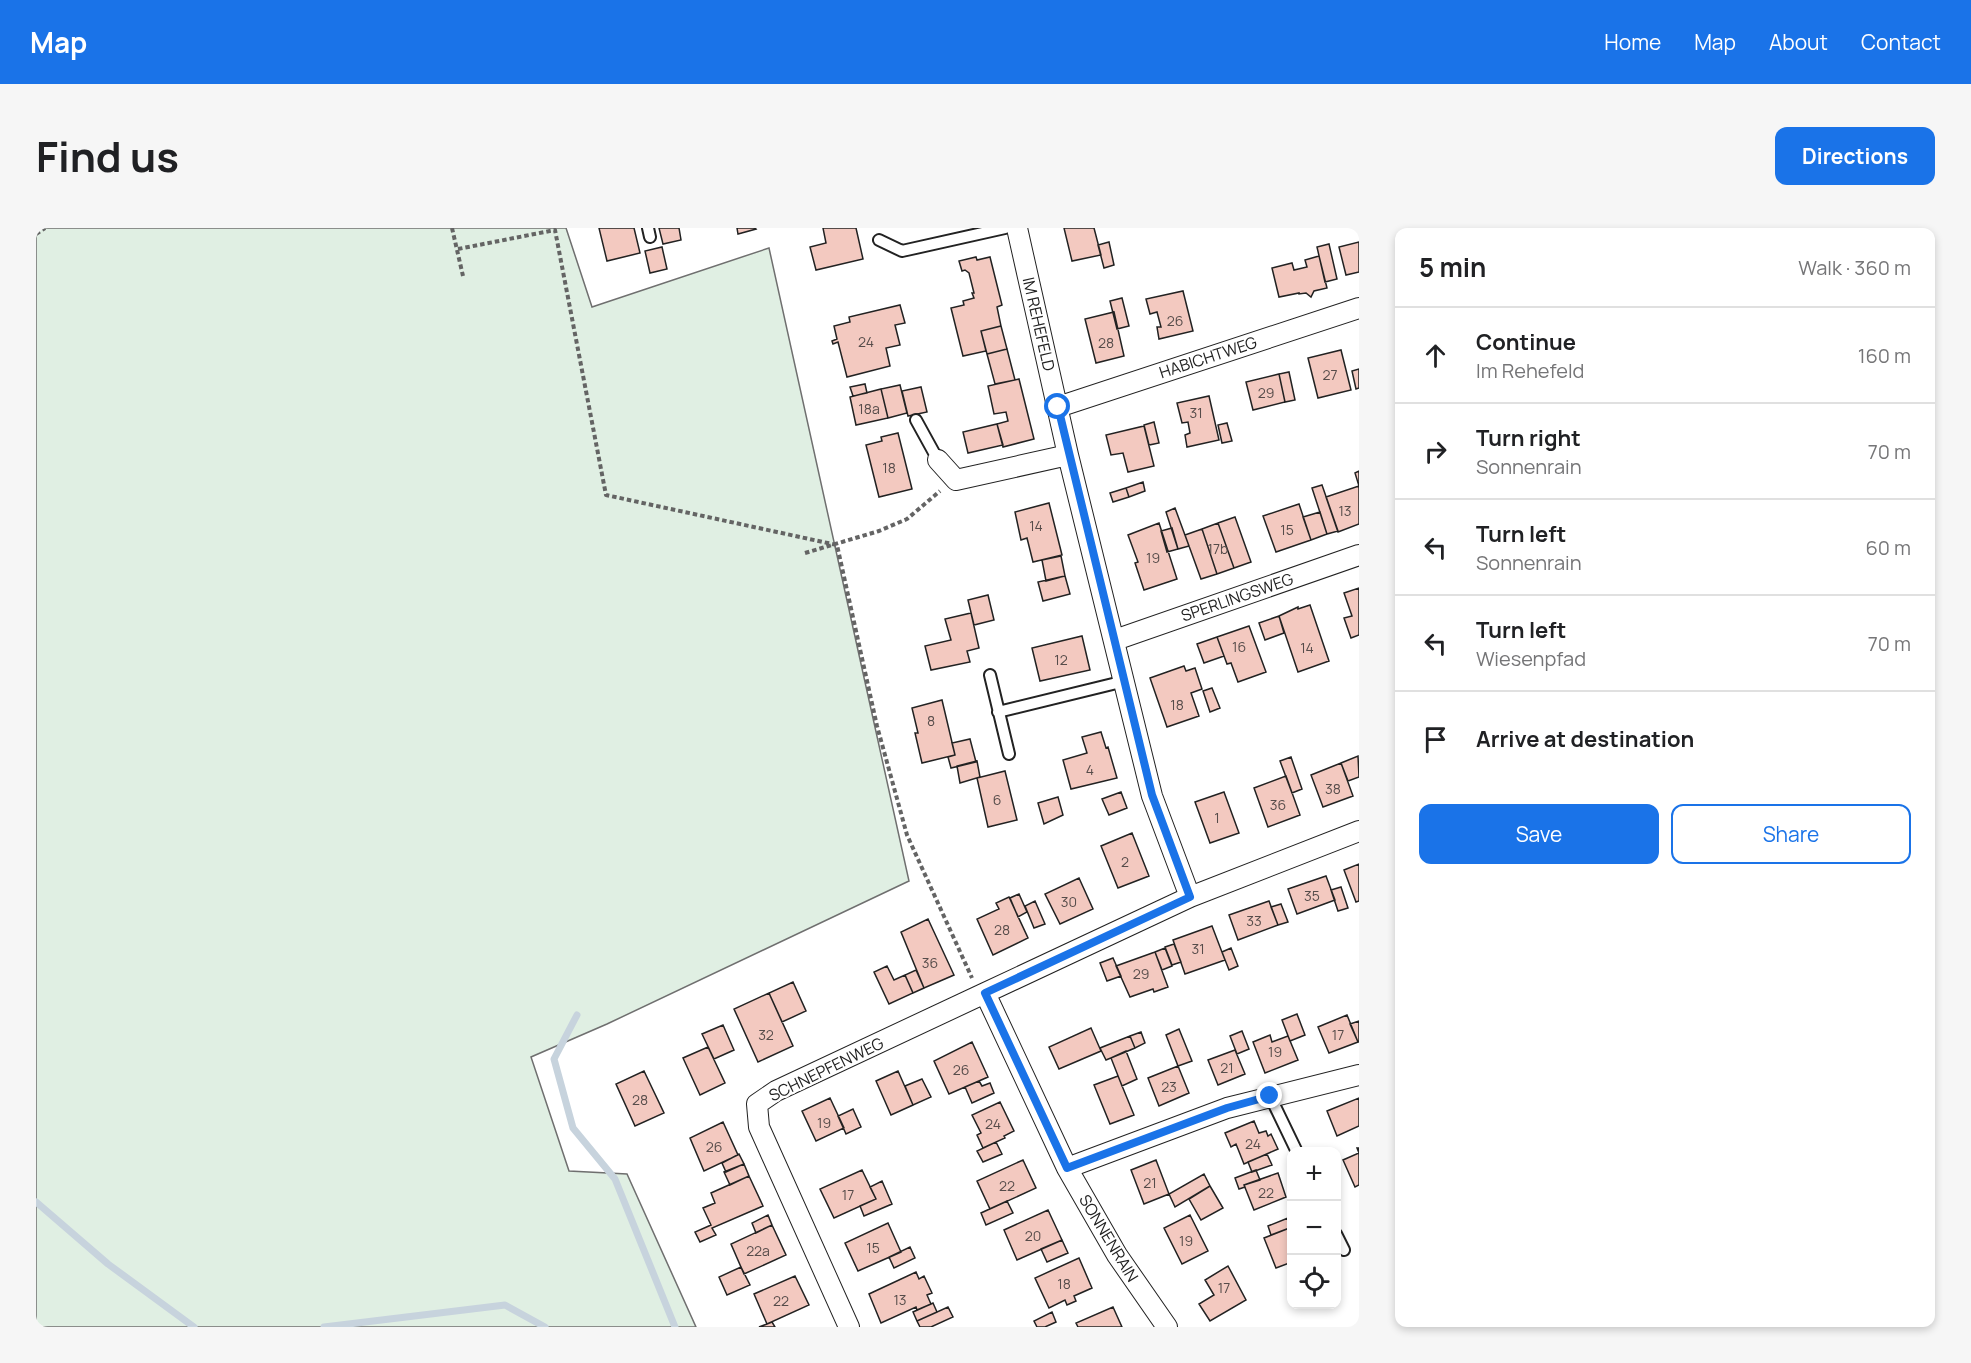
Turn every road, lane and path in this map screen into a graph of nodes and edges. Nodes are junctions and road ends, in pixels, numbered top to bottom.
1 (45, 228) edge
2 (452, 228) edge
3 (1005, 228) edge
4 (1017, 228) edge
5 (36, 234) edge
6 (879, 240) dead end
7 (458, 249) junction
8 (463, 276) dead end
9 (1359, 308) edge
10 (1058, 407) junction
11 (916, 420) dead end
12 (1068, 455) junction
13 (938, 460) joint
14 (956, 480) junction
15 (837, 545) junction
16 (805, 553) dead end
17 (1359, 555) edge
18 (1115, 640) junction
19 (990, 675) dead end
20 (1125, 681) junction
21 (998, 712) junction
22 (1009, 754) dead end
23 (1359, 831) edge
24 (1190, 897) junction
25 (982, 994) junction
26 (1359, 1075) edge
27 (1270, 1096) junction
28 (1295, 1147) edge
29 (1067, 1168) junction
30 (1341, 1244) edge
31 (1344, 1250) dead end
32 (849, 1327) edge
33 (1167, 1327) edge

1 - 5 path
2 - 7 path
3 - 6 lane
4 - 10 street, IM REHEFELD
7 - 8 path
7 - 15 path
9 - 10 street, HABICHTWEG
10 - 12 street, IM REHEFELD
11 - 13 lane
12 - 14 street
12 - 18 street, IM REHEFELD
13 - 14 street
14 - 15 path
15 - 16 path
15 - 25 path
17 - 18 street, SPERLINGSWEG
18 - 20 street, IM REHEFELD
19 - 21 lane
20 - 21 lane
20 - 24 street, IM REHEFELD
21 - 22 lane
23 - 24 street
24 - 25 street
25 - 29 street, SONNENRAIN
25 - 32 street, SCHNEPFENWEG
26 - 27 street
27 - 28 lane
27 - 29 street
29 - 33 street, SONNENRAIN
30 - 31 lane

